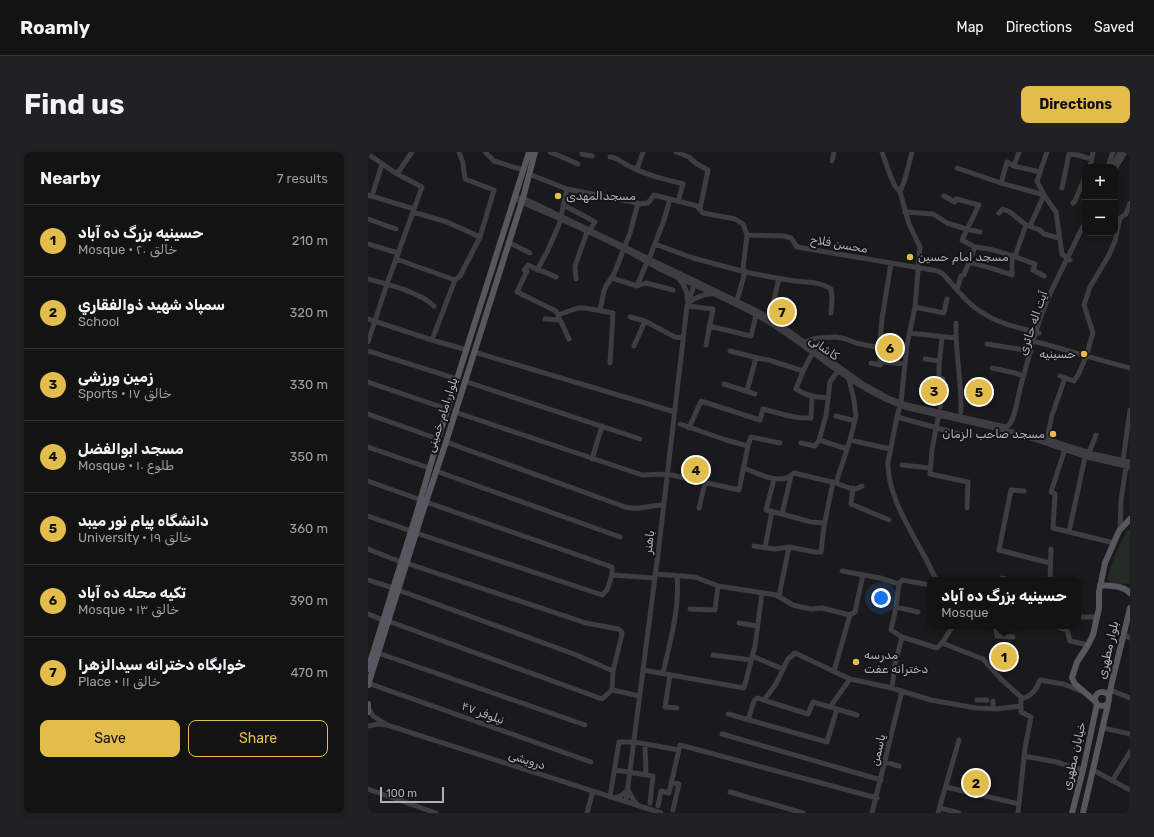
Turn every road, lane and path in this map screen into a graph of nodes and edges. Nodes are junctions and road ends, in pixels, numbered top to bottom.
1 (412, 152) edge
2 (459, 152) edge
3 (485, 152) edge
4 (529, 152) edge
5 (535, 152) edge
6 (550, 152) edge
7 (582, 152) edge
8 (643, 152) edge
9 (676, 152) edge
10 (834, 152) edge
11 (882, 152) edge
12 (912, 152) edge
13 (1019, 152) edge
14 (1047, 152) edge
15 (1093, 152) edge
16 (1113, 152) edge
17 (1120, 152) edge
18 (1125, 152) edge
19 (368, 154) edge
20 (592, 156) dead end
21 (610, 157) dead end
22 (1092, 159) junction
23 (832, 161) dead end
24 (382, 164) junction
25 (578, 164) dead end
26 (1091, 164) edge
27 (1111, 164) edge
28 (1112, 164) edge
29 (1118, 164) edge
30 (1014, 166) junction
31 (957, 168) dead end
32 (637, 169) junction
33 (526, 172) junction
34 (1040, 172) junction
35 (397, 174) junction
36 (1001, 183) junction
37 (1082, 184) edge
38 (1062, 188) dead end
39 (567, 189) junction
40 (900, 192) junction
41 (1044, 195) junction
42 (370, 196) edge
43 (944, 196) dead end
44 (515, 198) junction
45 (670, 199) junction
46 (522, 200) junction
47 (678, 201) junction
48 (638, 203) junction
49 (1073, 203) dead end
50 (1130, 204) edge
51 (563, 205) junction
52 (700, 209) junction
53 (413, 210) junction
54 (905, 212) junction
55 (1000, 212) dead end
56 (561, 218) junction
57 (368, 219) edge
58 (1028, 225) junction
59 (396, 229) dead end
60 (967, 229) junction
61 (1082, 229) edge
62 (589, 230) junction
63 (980, 232) dead end
64 (747, 234) junction
65 (1082, 234) edge
66 (480, 237) junction
67 (1060, 238) junction
68 (508, 242) junction
69 (368, 244) edge
70 (654, 244) junction
71 (975, 247) junction
72 (625, 248) junction
73 (398, 253) junction
74 (530, 253) dead end
75 (1013, 256) junction
76 (396, 259) junction
77 (1069, 259) junction
78 (648, 260) junction
79 (969, 262) junction
80 (891, 263) junction
81 (918, 269) junction
82 (537, 270) junction
83 (674, 271) junction
84 (745, 272) junction
85 (1044, 276) dead end
86 (556, 277) dead end
87 (677, 277) junction
88 (368, 278) edge
89 (612, 278) junction
90 (779, 278) junction
91 (576, 279) dead end
92 (455, 280) junction
93 (387, 284) junction
94 (694, 285) junction
95 (637, 286) junction
96 (957, 289) junction
97 (673, 290) dead end
98 (712, 294) junction
99 (720, 294) junction
100 (947, 298) dead end
101 (737, 303) junction
102 (687, 304) junction
103 (434, 306) dead end
104 (915, 307) junction
105 (600, 310) junction
106 (831, 313) dead end
107 (756, 315) junction
108 (630, 317) dead end
109 (559, 318) junction
110 (368, 319) edge
111 (546, 319) dead end
112 (476, 320) junction
113 (769, 320) junction
114 (374, 321) junction
115 (645, 321) junction
116 (484, 322) junction
117 (956, 323) dead end
118 (709, 326) junction
119 (910, 333) junction
120 (1038, 333) junction
121 (955, 337) junction
122 (683, 338) junction
123 (942, 338) junction
124 (432, 340) junction
125 (569, 340) dead end
126 (1035, 341) junction
127 (368, 342) edge
128 (804, 342) junction
129 (987, 344) dead end
130 (706, 345) dead end
131 (634, 346) dead end
132 (880, 348) junction
133 (467, 350) junction
134 (368, 351) edge
135 (730, 351) dead end
136 (813, 351) junction
137 (1031, 351) junction
138 (474, 352) junction
139 (1086, 357) junction
140 (756, 358) junction
141 (925, 359) dead end
142 (940, 360) junction
143 (610, 363) dead end
144 (871, 363) dead end
145 (905, 364) junction
146 (880, 365) junction
147 (992, 368) dead end
148 (1130, 368) edge
149 (838, 369) junction
150 (803, 371) junction
151 (1024, 376) junction
152 (850, 378) junction
153 (457, 379) junction
154 (464, 381) junction
155 (368, 382) edge
156 (724, 384) dead end
157 (747, 391) junction
158 (755, 394) dead end
159 (812, 396) junction
160 (828, 398) junction
161 (901, 404) junction
162 (447, 409) junction
163 (1130, 410) edge
164 (455, 412) junction
165 (675, 412) junction
166 (939, 412) junction
167 (961, 412) dead end
168 (368, 414) edge
169 (836, 416) dead end
170 (897, 417) junction
171 (855, 421) junction
172 (680, 424) dead end
173 (602, 426) junction
174 (1006, 427) junction
175 (689, 428) junction
176 (936, 428) junction
177 (999, 429) junction
178 (1014, 429) junction
179 (963, 435) dead end
180 (1023, 435) junction
181 (1096, 435) dead end
182 (438, 439) junction
183 (640, 439) dead end
184 (1047, 439) junction
185 (818, 440) junction
186 (850, 440) junction
187 (446, 442) junction
188 (780, 443) dead end
189 (801, 443) dead end
190 (748, 446) junction
191 (368, 447) edge
192 (847, 449) junction
193 (890, 449) junction
194 (1065, 450) junction
195 (1087, 455) junction
196 (592, 459) junction
197 (1123, 461) junction
198 (902, 465) dead end
199 (1129, 465) edge
200 (429, 468) junction
201 (743, 468) junction
202 (930, 468) junction
203 (436, 471) junction
204 (667, 474) junction
205 (791, 476) junction
206 (774, 479) junction
207 (368, 481) edge
208 (705, 482) junction
209 (834, 482) junction
210 (862, 486) dead end
211 (852, 488) junction
212 (1024, 491) dead end
213 (423, 501) junction
214 (663, 505) junction
215 (698, 508) dead end
216 (967, 508) dead end
217 (772, 511) junction
218 (782, 514) junction
219 (368, 516) edge
220 (889, 520) dead end
221 (1129, 522) edge
222 (825, 523) junction
223 (1120, 530) junction
224 (414, 532) junction
225 (1069, 532) junction
226 (620, 537) dead end
227 (1114, 543) junction
228 (754, 546) dead end
229 (765, 548) junction
230 (789, 548) junction
231 (1051, 549) dead end
232 (368, 550) edge
233 (404, 562) junction
234 (1050, 563) junction
235 (842, 571) dead end
236 (612, 574) junction
237 (864, 575) junction
238 (655, 576) junction
239 (677, 576) junction
240 (935, 577) edge
241 (1050, 577) edge
242 (368, 580) edge
243 (899, 584) junction
244 (927, 584) edge
245 (1100, 585) junction
246 (718, 586) junction
247 (395, 589) junction
248 (762, 593) junction
249 (1130, 593) edge
250 (779, 596) junction
251 (896, 607) junction
252 (1130, 608) edge
253 (690, 609) dead end
254 (918, 612) dead end
255 (368, 614) edge
256 (850, 615) junction
257 (1081, 617) edge
258 (1097, 617) junction
259 (386, 621) junction
260 (739, 623) dead end
261 (757, 626) junction
262 (951, 629) edge
263 (996, 629) edge
264 (1064, 629) edge
265 (1123, 634) junction
266 (902, 637) junction
267 (1012, 637) dead end
268 (1130, 638) edge
269 (942, 644) junction
270 (1088, 645) junction
271 (373, 651) edge
272 (713, 655) dead end
273 (752, 658) junction
274 (368, 669) edge
275 (783, 669) junction
276 (643, 670) junction
277 (613, 671) junction
278 (834, 671) junction
279 (663, 674) junction
280 (670, 675) junction
281 (850, 680) junction
282 (1112, 682) junction
283 (368, 684) edge
284 (892, 688) junction
285 (612, 690) junction
286 (1110, 690) junction
287 (902, 691) junction
288 (1082, 691) junction
289 (1100, 693) junction
290 (640, 696) junction
291 (1109, 697) junction
292 (1130, 698) edge
293 (1021, 699) junction
294 (764, 700) junction
295 (977, 700) dead end
296 (988, 700) junction
297 (1096, 703) junction
298 (368, 704) edge
299 (1108, 704) junction
300 (1021, 706) junction
301 (368, 707) edge
302 (830, 707) junction
303 (677, 708) dead end
304 (984, 708) junction
305 (837, 709) junction
306 (993, 709) junction
307 (368, 712) edge
308 (728, 714) dead end
309 (856, 715) dead end
310 (748, 720) junction
311 (387, 725) junction
312 (584, 725) dead end
313 (368, 726) edge
314 (1103, 728) junction
315 (722, 734) dead end
316 (1130, 734) edge
317 (959, 740) dead end
318 (634, 742) junction
319 (645, 744) junction
320 (679, 750) junction
321 (1130, 752) edge
322 (1024, 756) junction
323 (591, 762) dead end
324 (885, 762) junction
325 (899, 766) dead end
326 (615, 770) junction
327 (1083, 770) junction
328 (1093, 770) junction
329 (630, 772) junction
330 (646, 774) junction
331 (881, 780) junction
332 (1112, 781) junction
333 (671, 782) junction
334 (946, 787) junction
335 (368, 789) edge
336 (628, 790) junction
337 (1130, 790) edge
338 (593, 791) junction
339 (730, 792) dead end
340 (612, 797) junction
341 (877, 798) junction
342 (626, 802) junction
343 (1019, 804) junction
344 (658, 806) dead end
345 (640, 807) junction
346 (648, 808) edge
347 (673, 810) dead end
348 (939, 810) edge
349 (436, 813) edge
350 (587, 813) edge
351 (661, 813) edge
352 (803, 813) edge
353 (872, 813) edge
354 (959, 813) edge
355 (1018, 813) edge
356 (1072, 813) edge
357 (1083, 813) edge

1 - 35 street
2 - 66 street
3 - 33 street
4 - 33 main road, بلوار امام خمینی
5 - 33 main road, بلوار امام خمینی
6 - 25 street
7 - 20 street
8 - 32 street
9 - 52 street
10 - 23 street
11 - 40 street
12 - 40 street
13 - 30 street
14 - 34 street
15 - 22 street
16 - 27 street
17 - 28 street
18 - 29 street
19 - 24 street
21 - 32 street
22 - 26 street
22 - 38 street
24 - 35 street
24 - 42 street
30 - 34 street
30 - 36 street
31 - 36 street
32 - 47 street
33 - 39 street
33 - 44 main road, بلوار امام خمینی
33 - 46 main road, بلوار امام خمینی
34 - 41 street
35 - 53 street
36 - 41 street
37 - 49 street
39 - 48 street
39 - 51 street
40 - 54 street
41 - 58 street
41 - 67 street
42 - 53 street
43 - 60 street
44 - 46 street
44 - 112 main road, بلوار امام خمینی
45 - 47 street
45 - 48 street
45 - 70 street
46 - 56 street, کاشانی
46 - 68 main road, بلوار امام خمینی
47 - 52 street
48 - 72 street
50 - 139 street
51 - 56 street
51 - 62 street
52 - 64 street
53 - 66 street
53 - 73 street
54 - 60 street
54 - 81 street
55 - 58 street
56 - 62 street, کاشانی
56 - 82 street
57 - 59 street
58 - 67 street
58 - 75 street
60 - 63 street
60 - 71 street
61 - 77 street, آیت اله حائری
62 - 72 street, کاشانی
62 - 91 street
64 - 80 street, محسن فلاح
64 - 84 street
65 - 77 street, آیت اله حائری
66 - 92 street
67 - 77 street
68 - 74 street
68 - 116 main road, بلوار امام خمینی
69 - 73 street
70 - 78 street
70 - 84 street
71 - 75 street
71 - 79 street
72 - 78 street, کاشانی
72 - 89 street
73 - 76 street
75 - 79 street
75 - 85 street
76 - 92 street
76 - 93 street
77 - 120 street, آیت اله حائری
78 - 83 street, کاشانی
78 - 87 street, کاشانی
78 - 95 street
79 - 96 street
80 - 81 street, محسن فلاح
80 - 132 street
81 - 96 street, محسن فلاح
81 - 104 street
82 - 86 street
82 - 109 street
83 - 87 street
83 - 99 street, کاشانی
84 - 90 street
84 - 101 street
87 - 94 street, کاشانی
87 - 102 street
88 - 93 street
89 - 95 street
89 - 105 street
90 - 106 street
90 - 113 street
92 - 124 street
93 - 103 street
93 - 114 street
94 - 98 street, کاشانی
94 - 102 street, باهنر
95 - 97 street
96 - 120 street, محسن فلاح
98 - 99 street
98 - 101 street, کاشانی
98 - 102 street
99 - 101 street, کاشانی
100 - 104 street
101 - 107 street, کاشانی
101 - 113 street, کاشانی
102 - 118 street
102 - 122 street, باهنر
104 - 119 street
105 - 109 street
105 - 143 street
107 - 113 street, کاشانی
107 - 118 street
108 - 115 street
109 - 111 street
109 - 125 street
110 - 114 street
112 - 116 main road
112 - 133 main road, بلوار امام خمینی
113 - 128 street, کاشانی
113 - 136 street, کاشانی
114 - 124 street
114 - 127 street
115 - 122 street
115 - 131 street
116 - 138 main road, بلوار امام خمینی
117 - 121 street
118 - 130 street
119 - 123 street
119 - 145 street
120 - 126 street, آیت اله حائری
121 - 123 street
121 - 167 street
122 - 165 street, باهنر
123 - 142 street
124 - 133 street
126 - 137 street, آیت اله حائری
126 - 139 street
126 - 178 street, آیت اله حائری
128 - 132 street
128 - 136 street, کاشانی
129 - 137 street
132 - 146 street
133 - 153 main road, بلوار امام خمینی
134 - 153 street
135 - 140 street
136 - 149 street, کاشانی
136 - 150 street
137 - 151 street, آیت اله حائری
138 - 154 main road, بلوار امام خمینی
138 - 165 street
139 - 148 street
139 - 184 street
140 - 150 street
140 - 157 street
141 - 142 street
142 - 166 street
144 - 146 street
145 - 146 street
145 - 161 street
147 - 151 street
149 - 152 street, کاشانی
149 - 160 street
150 - 159 street
151 - 174 street, آیت اله حائری
152 - 161 street, کاشانی
152 - 171 street
153 - 162 main road, بلوار امام خمینی
154 - 164 main road, بلوار امام خمینی
154 - 173 street
155 - 162 street
156 - 157 street
157 - 158 street
159 - 160 street
159 - 175 street
160 - 185 street
161 - 166 street, کاشانی
161 - 170 street
162 - 182 main road, بلوار امام خمینی
163 - 197 street
164 - 187 main road, بلوار امام خمینی
164 - 196 street
165 - 204 street, باهنر
166 - 174 street, کاشانی
166 - 176 street
166 - 177 street, کاشانی
168 - 182 street
169 - 171 street
170 - 176 street
170 - 193 street
171 - 186 street
172 - 175 street
173 - 183 street
173 - 196 street
174 - 177 street
174 - 178 street, کاشانی
175 - 190 street
176 - 179 street
176 - 202 street
177 - 180 street, کاشانی
178 - 180 street
178 - 184 street, کاشانی
180 - 194 street, کاشانی
181 - 195 street
182 - 200 main road, بلوار امام خمینی
184 - 195 street, کاشانی
185 - 189 street
185 - 192 street
186 - 192 street
186 - 193 street
187 - 203 main road, بلوار امام خمینی
187 - 214 street
188 - 190 street
190 - 201 street
191 - 200 street
192 - 209 street
193 - 240 street
194 - 195 street, کاشانی
194 - 225 street
195 - 197 street, کاشانی
195 - 199 street, کاشانی
195 - 225 street
196 - 204 street
197 - 199 street
198 - 202 street
199 - 223 street
200 - 213 main road, بلوار امام خمینی
201 - 206 street
201 - 208 street
202 - 216 street
203 - 213 main road, بلوار امام خمینی
203 - 226 street
204 - 208 street
204 - 214 street, باهنر
205 - 206 street
205 - 209 street
205 - 218 street
206 - 217 street
207 - 213 street
208 - 215 street
209 - 211 street
209 - 222 street
210 - 211 street
211 - 220 street
212 - 234 street
213 - 224 main road, بلوار امام خمینی
213 - 236 street
214 - 238 street, باهنر
217 - 218 street
217 - 229 street
218 - 222 street
219 - 224 street
221 - 223 main road, بلوار مطهری
222 - 230 street
223 - 227 main road, بلوار مطهری
224 - 233 main road, بلوار امام خمینی
224 - 236 street
225 - 227 street
227 - 245 main road, بلوار مطهری
228 - 229 street
229 - 230 street
230 - 250 street
231 - 234 street
232 - 233 street
233 - 247 main road, بلوار امام خمینی
233 - 277 street
234 - 241 street
235 - 237 street
236 - 238 street
237 - 243 street
237 - 256 street
238 - 239 street
238 - 276 street, باهنر
239 - 246 street
239 - 279 street
242 - 247 street
243 - 244 street
243 - 251 street
245 - 249 main road
245 - 258 main road, بلوار مطهری
246 - 248 street
246 - 253 street
247 - 259 main road, بلوار امام خمینی
247 - 277 street
248 - 250 street
248 - 261 street
250 - 256 street
251 - 254 street
251 - 266 street
252 - 265 main road, بلوار مطهری
255 - 259 street
256 - 278 street
257 - 258 street
258 - 270 main road, بلوار مطهری
259 - 271 main road, بلوار امام خمینی
259 - 285 street
260 - 261 street
261 - 273 street
262 - 269 street
263 - 267 street
264 - 270 street
265 - 268 street
265 - 282 main road, بلوار مطهری
266 - 269 street
266 - 284 street
269 - 293 street
270 - 288 main road, بلوار مطهری
271 - 274 main road, بلوار امام خمینی
271 - 283 main road, بلوار امام خمینی
271 - 312 street
272 - 273 street
273 - 275 street
273 - 280 street
275 - 278 street
275 - 294 street
276 - 279 street
276 - 290 street, باهنر
277 - 285 street
278 - 281 street
279 - 280 street
280 - 303 street
281 - 284 street
281 - 302 street
282 - 286 main road, بلوار مطهری
282 - 289 main road
283 - 323 street, نیلوفر ۴۷
284 - 287 street
285 - 290 street
286 - 291 main road, بلوار مطهری
286 - 292 street
287 - 304 street
287 - 324 street, یاسمن
288 - 293 street
288 - 297 main road, بلوار مطهری
289 - 291 main road
289 - 297 main road
290 - 318 street, باهنر
291 - 299 main road
293 - 300 street
294 - 302 street
294 - 310 street
295 - 296 street
296 - 304 street
296 - 306 street
297 - 299 main road
297 - 327 main road, خیابان مطهری
298 - 301 main road
299 - 314 main road, خیابان مطهری
300 - 306 street
300 - 322 street
301 - 307 main road
301 - 311 street
302 - 305 street
304 - 306 street
305 - 309 street
305 - 310 street
308 - 310 street
311 - 313 street
311 - 338 street, درویشی
314 - 316 street
314 - 328 main road, خیابان مطهری
315 - 331 street
317 - 334 street
318 - 319 street
318 - 326 street
318 - 329 street, باهنر
319 - 320 street
319 - 330 street
320 - 333 street
320 - 341 street
321 - 332 street
322 - 327 street
322 - 343 street
324 - 325 street
324 - 331 street, یاسمن
326 - 329 street
326 - 340 street
327 - 356 main road, خیابان مطهری
328 - 332 street
328 - 357 main road, خیابان مطهری
329 - 330 street
329 - 336 street, باهنر
330 - 346 street
331 - 341 street, یاسمن
332 - 337 street
333 - 344 street
333 - 347 street
334 - 343 street
334 - 348 street
335 - 349 street
336 - 340 street
336 - 342 street, باهنر
336 - 345 street
338 - 340 street, درویشی
338 - 350 street
339 - 352 street
340 - 342 street, درویشی
341 - 353 street, یاسمن
342 - 345 street, درویشی
343 - 355 street
345 - 346 street, درویشی
346 - 351 street, درویشی
348 - 354 street

